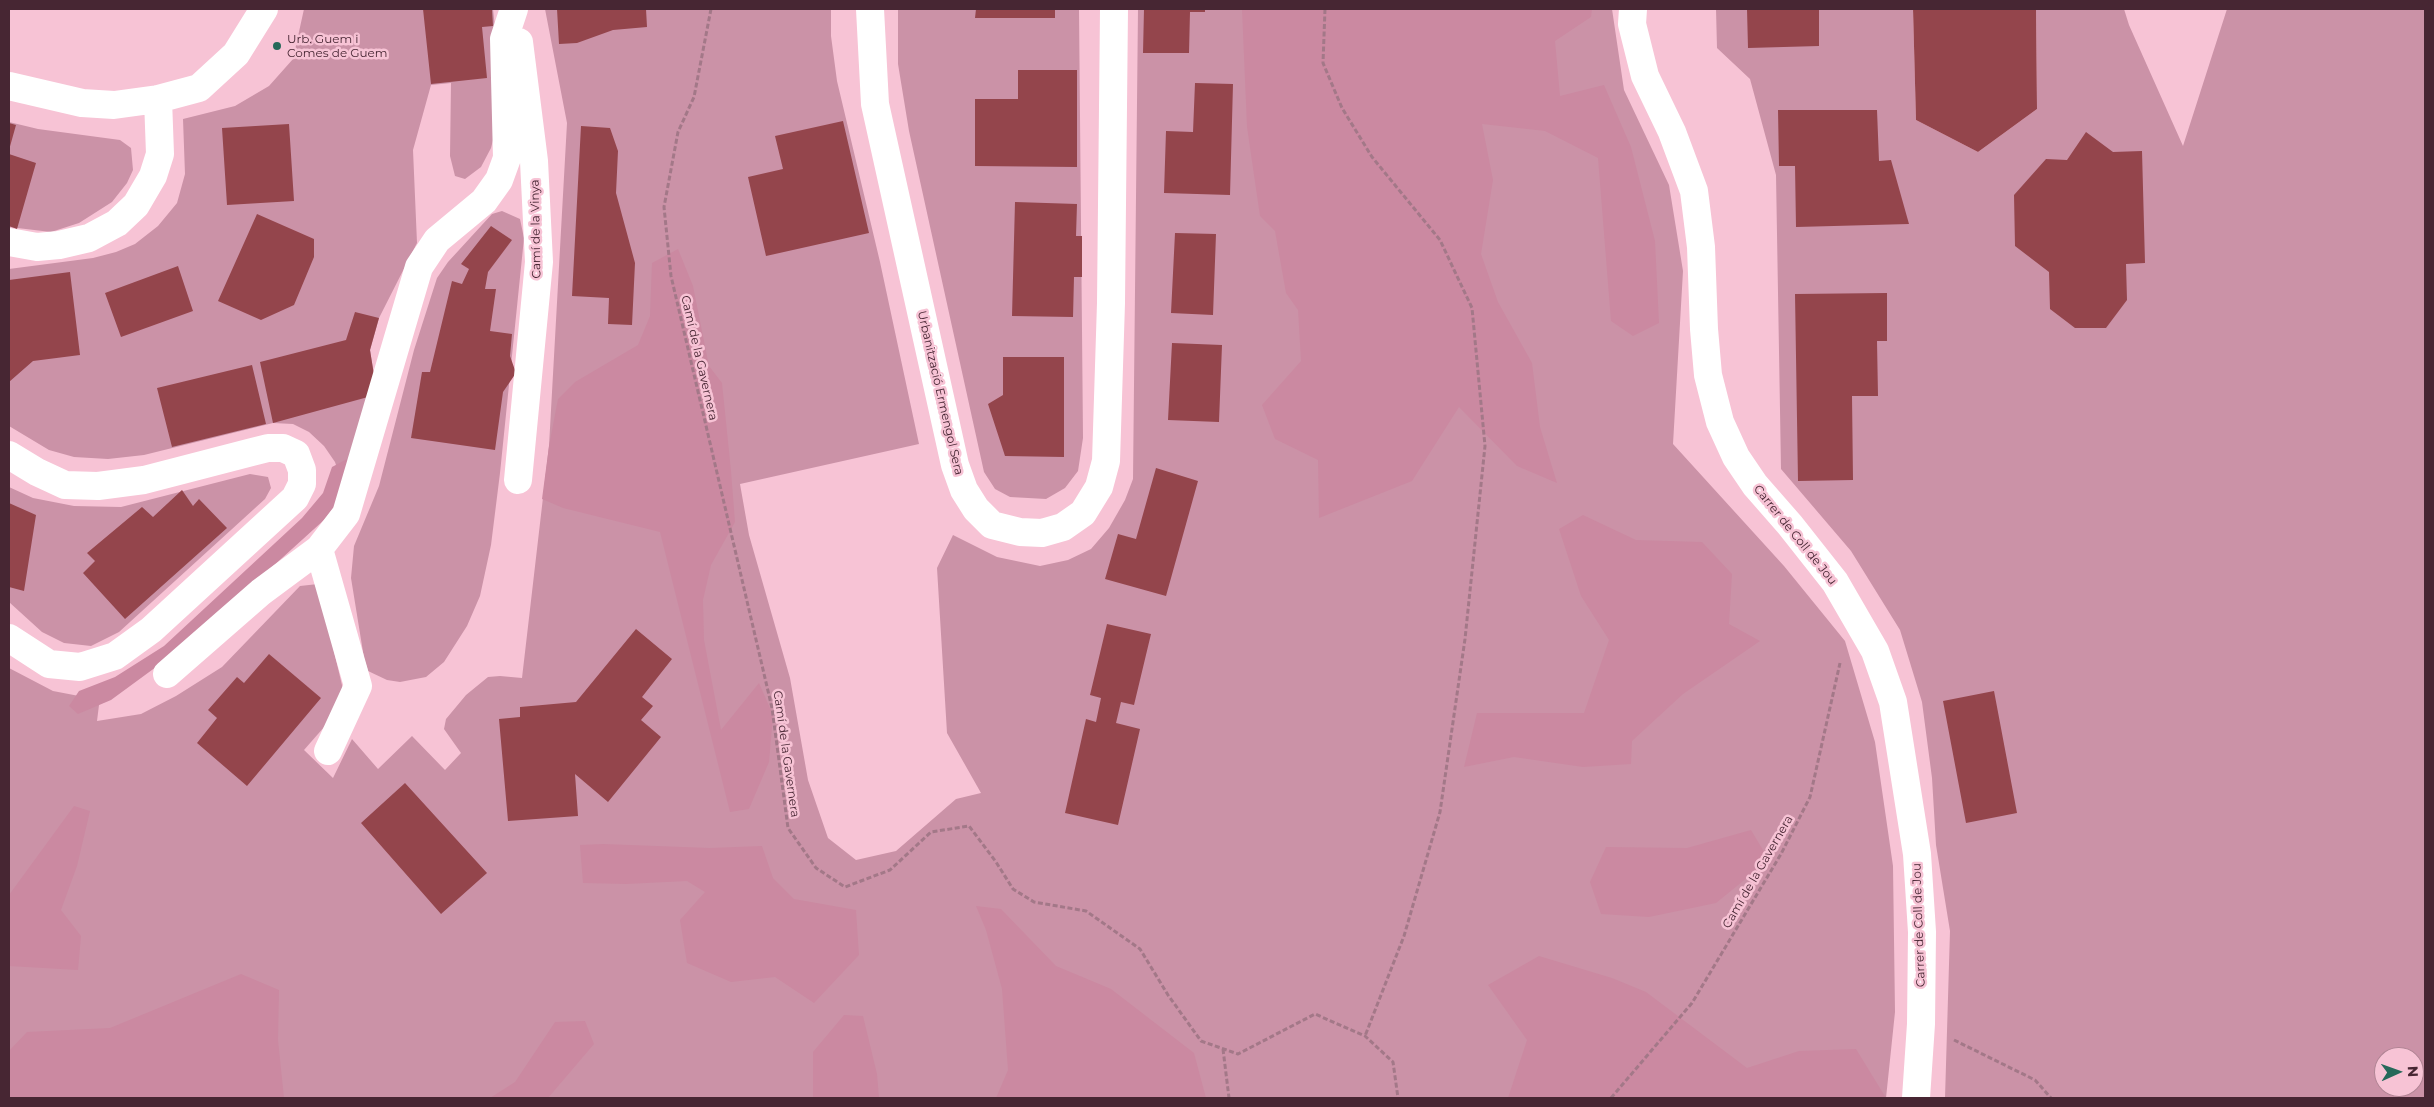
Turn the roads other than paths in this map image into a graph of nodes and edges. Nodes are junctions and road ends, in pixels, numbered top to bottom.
1 (264, 9) edge
2 (514, 9) edge
3 (870, 9) edge
4 (1114, 9) edge
5 (1633, 9) edge
6 (9, 86) edge
7 (158, 100) junction
8 (9, 242) edge
9 (9, 455) edge
10 (518, 480) dead end
11 (319, 549) junction
12 (9, 638) edge
13 (167, 674) dead end
14 (328, 751) dead end
15 (1916, 1098) edge

1 - 7 street
2 - 10 street, Camí de la Vinya
2 - 11 street
3 - 4 street, Urbanització Ermengol Sera
5 - 15 street, Carrer de Coll de Jou
6 - 7 street
7 - 8 street
9 - 12 street
11 - 13 street
11 - 14 street

